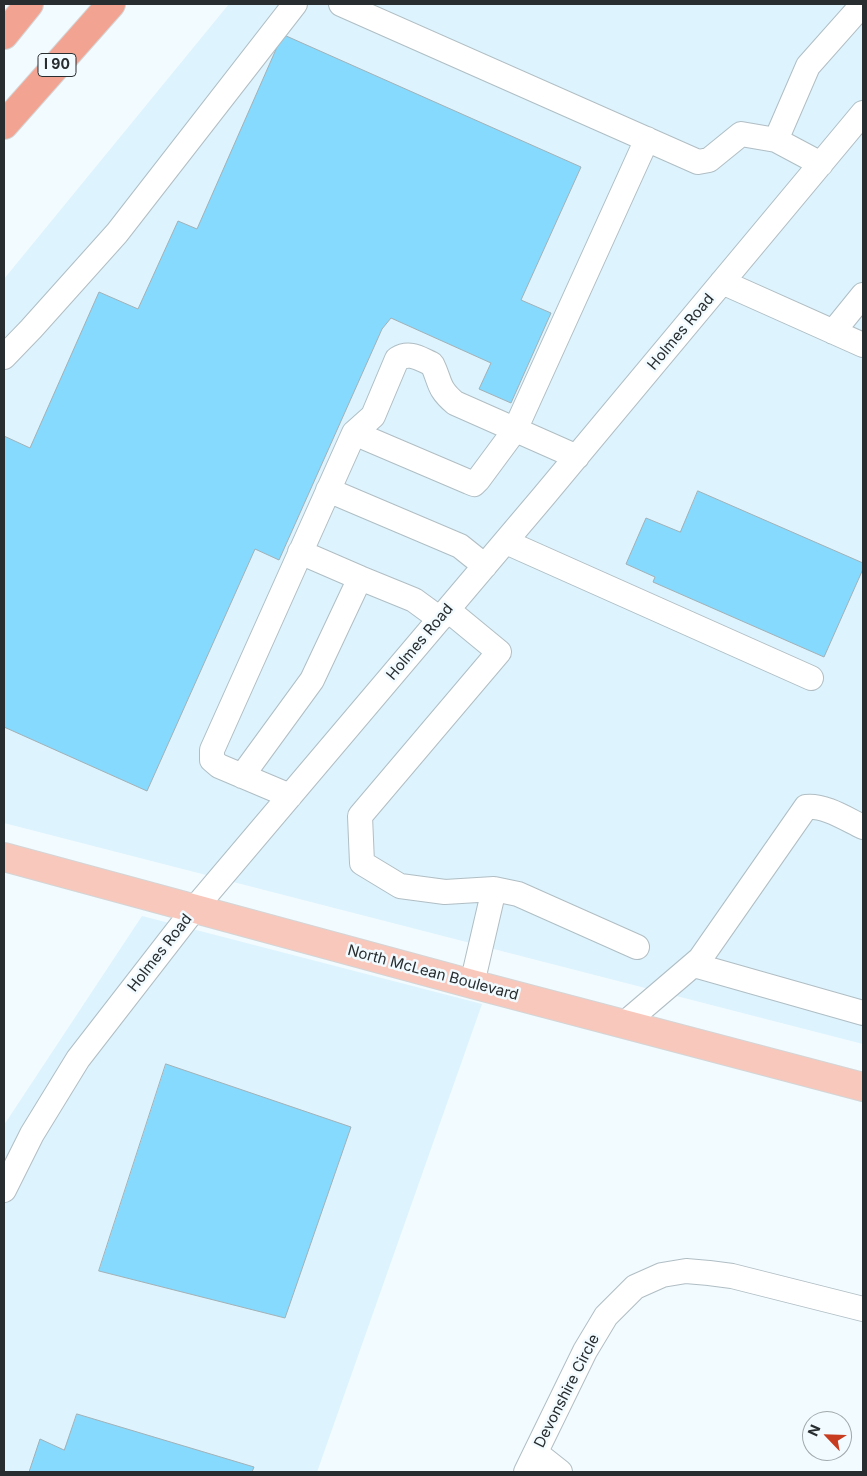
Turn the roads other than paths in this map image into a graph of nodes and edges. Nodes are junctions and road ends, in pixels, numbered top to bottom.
1 (29, 4) edge
2 (111, 4) edge
3 (295, 4) edge
4 (341, 4) edge
5 (863, 4) edge
6 (4, 35) edge
7 (863, 113) edge
8 (4, 125) edge
9 (647, 139) junction
10 (776, 140) junction
11 (821, 164) junction
12 (722, 282) junction
13 (863, 295) edge
14 (833, 332) junction
15 (863, 346) edge
16 (4, 357) edge
17 (515, 430) junction
18 (354, 433) junction
19 (577, 457) junction
20 (328, 490) junction
21 (506, 542) junction
22 (300, 552) junction
23 (485, 566) junction
24 (360, 578) junction
25 (444, 614) junction
26 (811, 678) dead end
27 (242, 776) junction
28 (290, 796) junction
29 (863, 827) edge
30 (4, 857) edge
31 (494, 890) junction
32 (195, 908) junction
33 (637, 947) dead end
34 (694, 965) junction
35 (472, 984) junction
36 (863, 1013) edge
37 (624, 1024) junction
38 (863, 1087) edge
39 (4, 1190) edge
40 (863, 1309) edge
41 (531, 1462) edge
42 (560, 1472) edge

1 - 6 highway
2 - 8 highway, I 90
3 - 16 street
4 - 9 street
5 - 10 street
7 - 11 street, Holmes Road
9 - 10 street
9 - 17 street
10 - 11 street
11 - 12 street, Holmes Road
12 - 14 street
12 - 19 street, Holmes Road
13 - 14 street
14 - 15 street
17 - 18 street
17 - 18 street
17 - 19 street
18 - 20 street
19 - 21 street, Holmes Road
20 - 22 street
20 - 23 street
21 - 23 street, Holmes Road
21 - 26 street
22 - 24 street
22 - 27 street
23 - 25 street, Holmes Road
24 - 25 street
24 - 27 street
25 - 28 street, Holmes Road
25 - 31 street
27 - 28 street
28 - 32 street, Holmes Road
29 - 34 street
30 - 32 main road, North McLean Boulevard
31 - 33 street
31 - 35 street
32 - 35 main road, North McLean Boulevard
32 - 39 street, Holmes Road
34 - 36 street
34 - 37 street
35 - 37 main road, North McLean Boulevard
37 - 38 main road, North McLean Boulevard
40 - 41 street, Devonshire Circle
41 - 42 street

